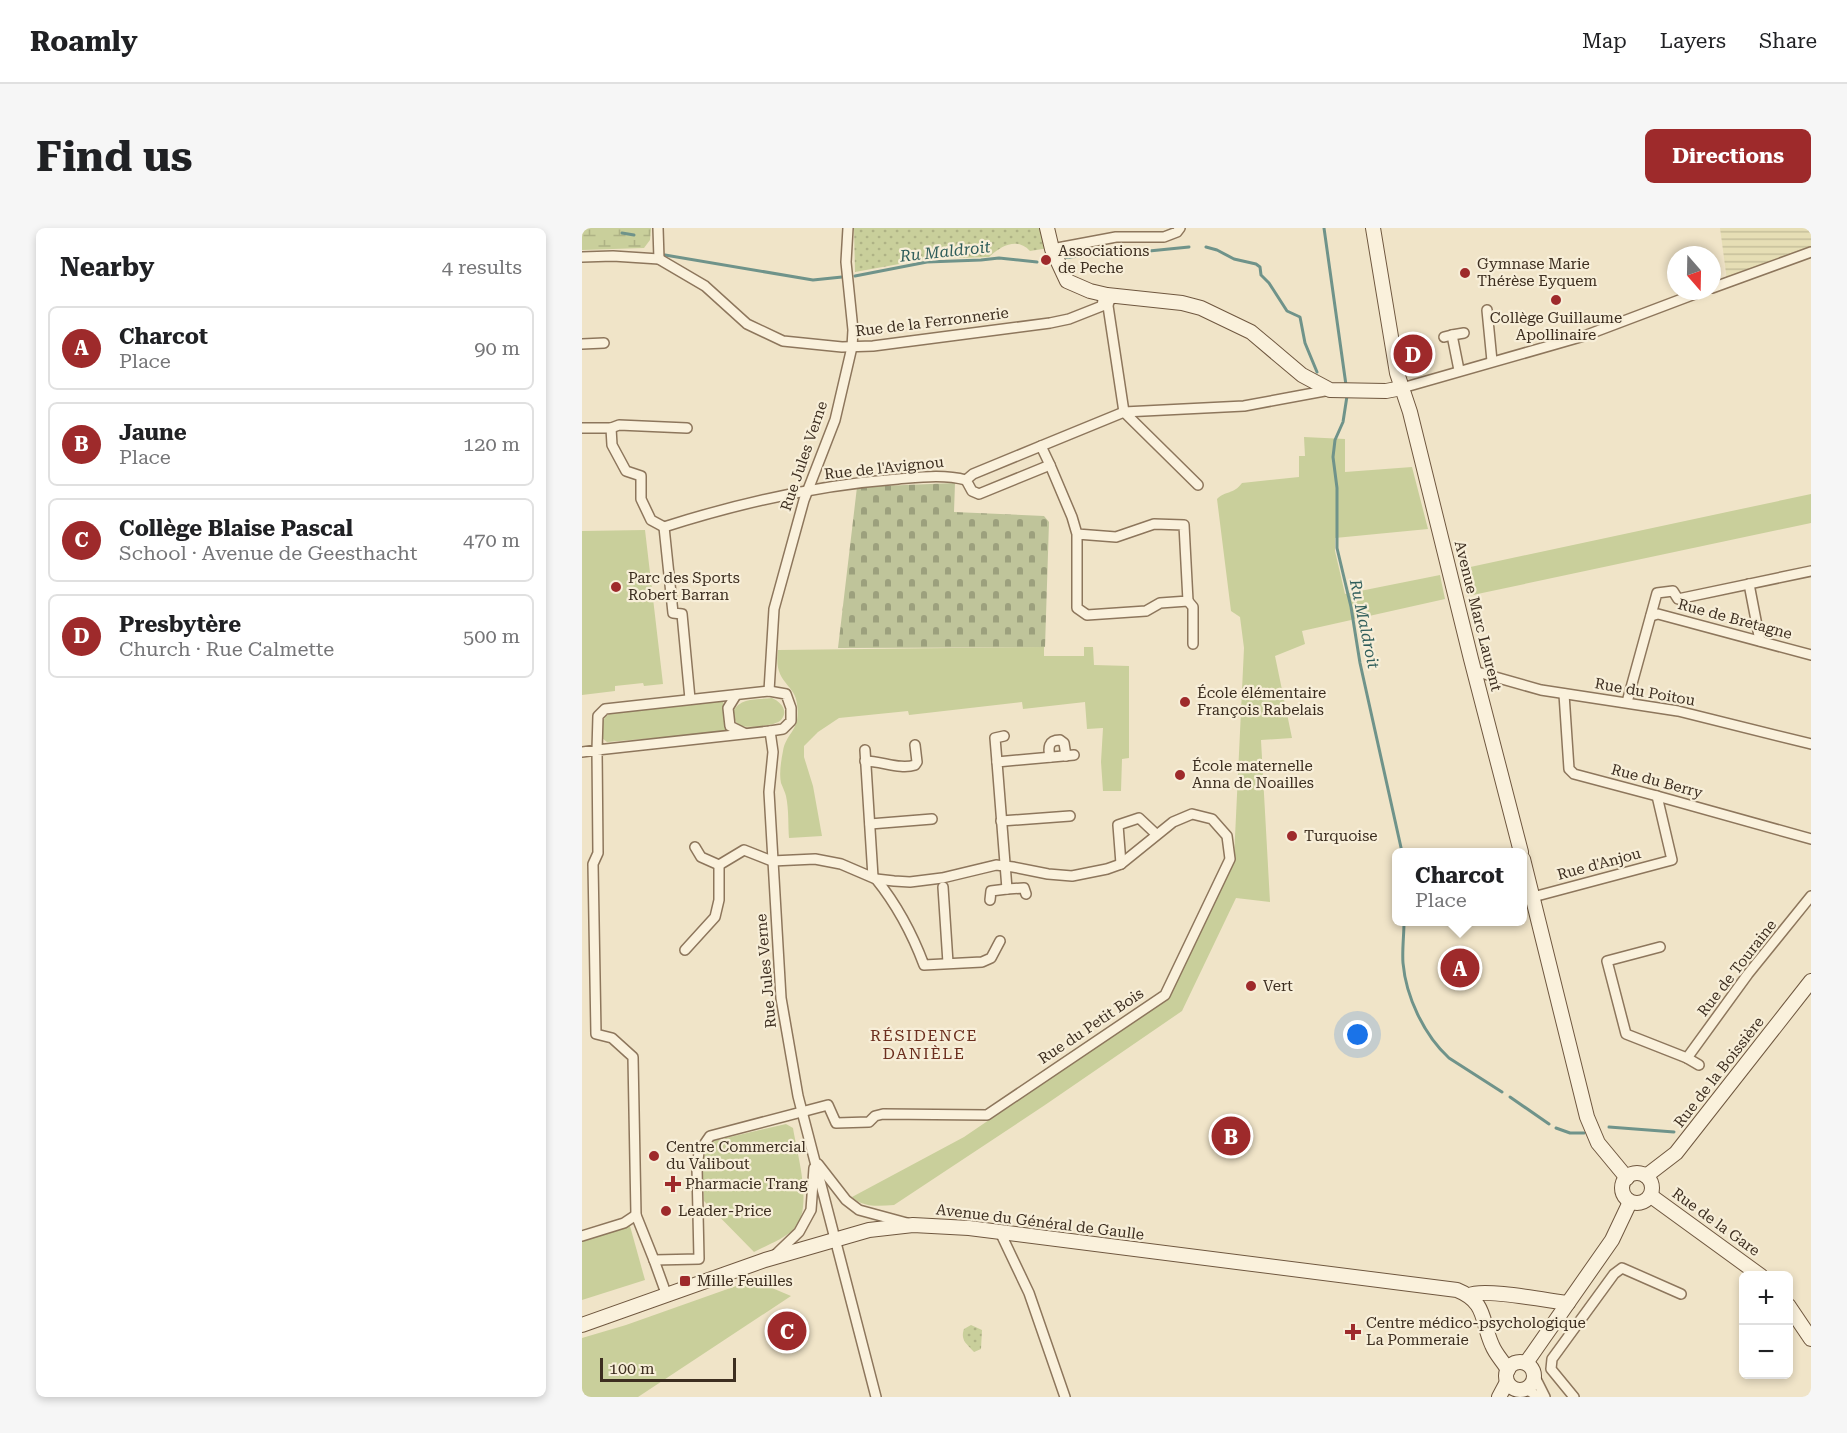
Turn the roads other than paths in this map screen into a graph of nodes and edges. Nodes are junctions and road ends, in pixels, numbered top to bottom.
1 (658, 228) edge
2 (848, 228) edge
3 (1047, 228) edge
4 (1180, 228) edge
5 (1372, 228) edge
6 (1052, 249) junction
7 (1811, 252) edge
8 (582, 257) edge
9 (659, 259) junction
10 (1721, 285) edge
11 (1100, 293) junction
12 (1117, 296) junction
13 (1679, 300) edge
14 (1487, 310) dead end
15 (1089, 311) junction
16 (1110, 321) junction
17 (1464, 333) dead end
18 (604, 343) dead end
19 (582, 344) edge
20 (852, 347) junction
21 (1492, 361) junction
22 (1459, 370) junction
23 (1402, 388) junction
24 (1330, 390) junction
25 (1124, 412) junction
26 (582, 428) edge
27 (610, 428) junction
28 (687, 428) dead end
29 (1041, 446) junction
30 (1050, 465) junction
31 (966, 480) junction
32 (1198, 484) dead end
33 (807, 491) junction
34 (664, 527) junction
35 (1077, 534) junction
36 (1811, 572) edge
37 (1749, 584) junction
38 (1678, 599) junction
39 (1188, 602) junction
40 (1651, 616) junction
41 (1673, 618) junction
42 (1760, 641) junction
43 (1193, 644) dead end
44 (1811, 655) edge
45 (1474, 671) junction
46 (769, 691) junction
47 (1564, 694) junction
48 (736, 696) junction
49 (690, 699) junction
50 (1627, 702) junction
51 (770, 731) junction
52 (745, 733) junction
53 (1004, 736) dead end
54 (1811, 744) edge
55 (915, 745) dead end
56 (597, 750) junction
57 (865, 750) dead end
58 (582, 752) edge
59 (1050, 757) junction
60 (866, 761) junction
61 (997, 762) junction
62 (915, 765) junction
63 (926, 768) dead end
64 (1657, 796) junction
65 (1070, 816) dead end
66 (932, 819) dead end
67 (1001, 821) junction
68 (870, 824) junction
69 (1156, 834) junction
70 (1811, 839) edge
71 (695, 847) dead end
72 (1520, 848) edge
73 (772, 861) junction
74 (594, 864) junction
75 (1120, 864) junction
76 (582, 865) edge
77 (719, 865) junction
78 (1004, 866) junction
79 (1527, 874) edge
80 (874, 878) junction
81 (894, 881) junction
82 (943, 887) dead end
83 (1007, 889) junction
84 (1026, 894) dead end
85 (1811, 896) edge
86 (1533, 897) junction
87 (892, 898) junction
88 (990, 900) dead end
89 (1000, 941) dead end
90 (1660, 947) dead end
91 (685, 950) dead end
92 (948, 963) junction
93 (1811, 981) edge
94 (1687, 1058) junction
95 (1699, 1065) dead end
96 (802, 1112) junction
97 (815, 1159) junction
98 (1646, 1176) junction
99 (1627, 1178) junction
100 (1650, 1196) junction
101 (1630, 1202) junction
102 (636, 1215) junction
103 (913, 1225) junction
104 (1000, 1232) junction
105 (582, 1236) edge
106 (836, 1238) junction
107 (772, 1258) junction
108 (654, 1260) junction
109 (1755, 1271) edge
110 (1681, 1294) dead end
111 (667, 1296) junction
112 (1470, 1296) junction
113 (1568, 1303) junction
114 (1793, 1312) edge
115 (582, 1325) edge
116 (1811, 1339) edge
117 (1516, 1377) edge
118 (876, 1397) edge
119 (1065, 1397) edge
120 (1499, 1397) edge
121 (1539, 1397) edge
122 (1545, 1397) edge
123 (1574, 1397) edge

1 - 9 street
2 - 20 street, Rue Jules Verne
3 - 6 street
4 - 6 street
5 - 23 street, Avenue Marc Laurent
6 - 11 street
7 - 10 street
8 - 9 street
9 - 20 street, Rue de la Ferronnerie
11 - 12 street
11 - 15 street
12 - 16 street
12 - 24 street
13 - 21 street
14 - 21 street
15 - 16 street
15 - 20 street, Rue de la Ferronnerie
16 - 25 street
17 - 22 street
18 - 19 street
20 - 33 street, Rue Jules Verne
21 - 22 street
22 - 23 street
23 - 24 street
23 - 45 street, Avenue Marc Laurent
24 - 25 street
25 - 29 street
25 - 32 street
26 - 27 street
27 - 28 street
27 - 34 street
29 - 30 street
29 - 31 street
30 - 31 street, Rue de l'Avignou
30 - 35 street
31 - 33 street, Rue de l'Avignou
33 - 34 street, Rue de l'Avignou
33 - 46 street, Rue Jules Verne
34 - 49 street
35 - 39 street
35 - 39 street
36 - 37 street
37 - 38 street
37 - 42 street
38 - 40 street
38 - 41 street
39 - 43 street
40 - 41 street, Rue de Bretagne
40 - 50 street
41 - 42 street, Rue de Bretagne
42 - 44 street, Rue de Bretagne
45 - 47 street, Rue du Poitou
45 - 72 street, Avenue Marc Laurent
46 - 48 street
46 - 51 street
47 - 50 street, Rue du Poitou
47 - 64 street, Rue du Berry
48 - 49 street
48 - 52 street
49 - 56 street
50 - 54 street, Rue du Poitou
51 - 52 street
51 - 73 street, Rue Jules Verne
52 - 56 street
53 - 61 street
55 - 62 street
56 - 58 street
56 - 74 street
57 - 60 street
59 - 59 street
59 - 61 street
60 - 62 street
60 - 68 street
61 - 67 street
62 - 63 street
64 - 70 street, Rue du Berry
64 - 86 street, Rue d'Anjou
65 - 67 street
66 - 68 street
67 - 78 street
68 - 80 street
69 - 75 street, Rue du Petit Bois
69 - 75 street
69 - 96 street, Rue du Petit Bois
71 - 77 street
73 - 77 street
73 - 80 street, Rue du Petit Bois
73 - 96 street, Rue Jules Verne
74 - 76 street
74 - 102 street
75 - 78 street, Rue du Petit Bois
77 - 91 street
78 - 81 street, Rue du Petit Bois
78 - 83 street
79 - 86 street
80 - 81 street, Rue du Petit Bois
80 - 87 street
81 - 87 street
82 - 92 street
83 - 84 street
83 - 88 street
85 - 94 street, Rue de Touraine
86 - 99 street
87 - 92 street
89 - 92 street
90 - 94 street
93 - 98 street, Rue de la Boissière
94 - 95 street
96 - 97 street, Rue Jules Verne
96 - 108 street
97 - 103 street
97 - 106 street, Rue Jules Verne
97 - 107 street
98 - 99 street
98 - 100 street
99 - 101 street
100 - 101 street
100 - 109 street, Rue de la Gare
101 - 113 street
102 - 105 street
102 - 108 street
103 - 104 street, Avenue du Général de Gaulle
103 - 106 street, Avenue du Général de Gaulle
104 - 112 street, Avenue du Général de Gaulle
104 - 119 street
106 - 107 street, Avenue du Général de Gaulle
106 - 118 street, Rue Jules Verne
107 - 111 street, Avenue du Général de Gaulle
108 - 111 street
110 - 123 street
111 - 115 street, Avenue du Général de Gaulle
112 - 113 street, Avenue du Général de Gaulle
112 - 117 street
113 - 117 street
114 - 116 street
117 - 120 street
117 - 121 street
117 - 122 street

